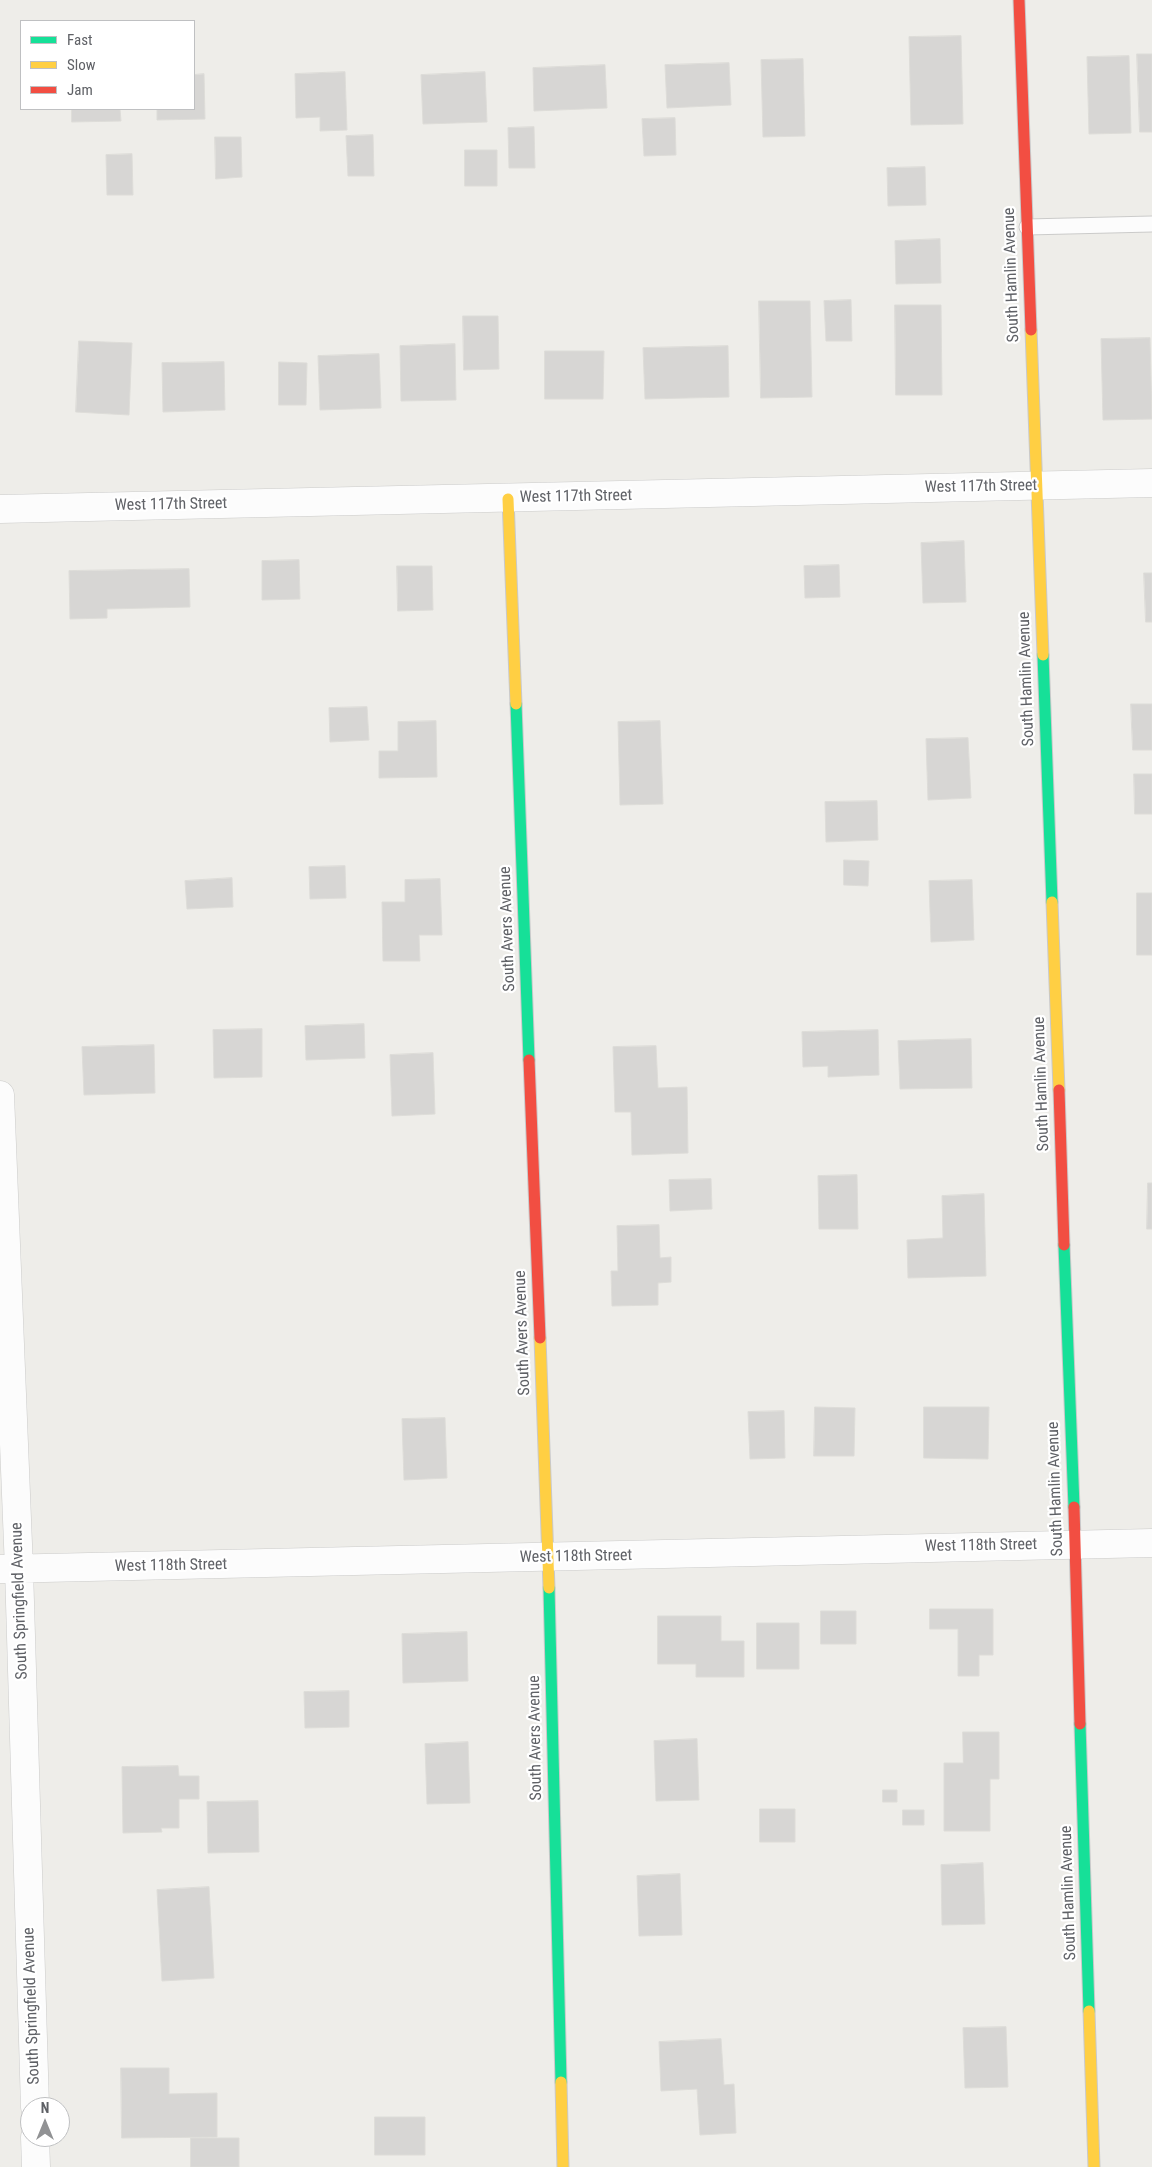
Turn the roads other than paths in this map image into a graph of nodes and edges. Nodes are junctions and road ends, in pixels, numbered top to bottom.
1 (1019, 0) edge
2 (1152, 224) edge
3 (1027, 227) junction
4 (1152, 483) edge
5 (1036, 485) junction
6 (508, 499) junction
7 (0, 509) edge
8 (0, 1095) edge
9 (1152, 1543) edge
10 (1074, 1544) junction
11 (548, 1557) junction
12 (10, 1569) edge
13 (35, 2097) edge
14 (36, 2147) edge
15 (36, 2167) edge
16 (563, 2167) edge
17 (1094, 2167) edge

1 - 3 street, South Hamlin Avenue
2 - 3 lane
3 - 5 street, South Hamlin Avenue
4 - 5 street, West 117th Street
5 - 6 street, West 117th Street
5 - 10 street, South Hamlin Avenue
6 - 7 street, West 117th Street
6 - 11 street, South Avers Avenue
8 - 12 street, South Springfield Avenue
9 - 10 street, West 118th Street
10 - 11 street, West 118th Street
10 - 17 street, South Hamlin Avenue
11 - 12 street, West 118th Street
11 - 16 street, South Avers Avenue
12 - 13 street, South Springfield Avenue
14 - 15 street

